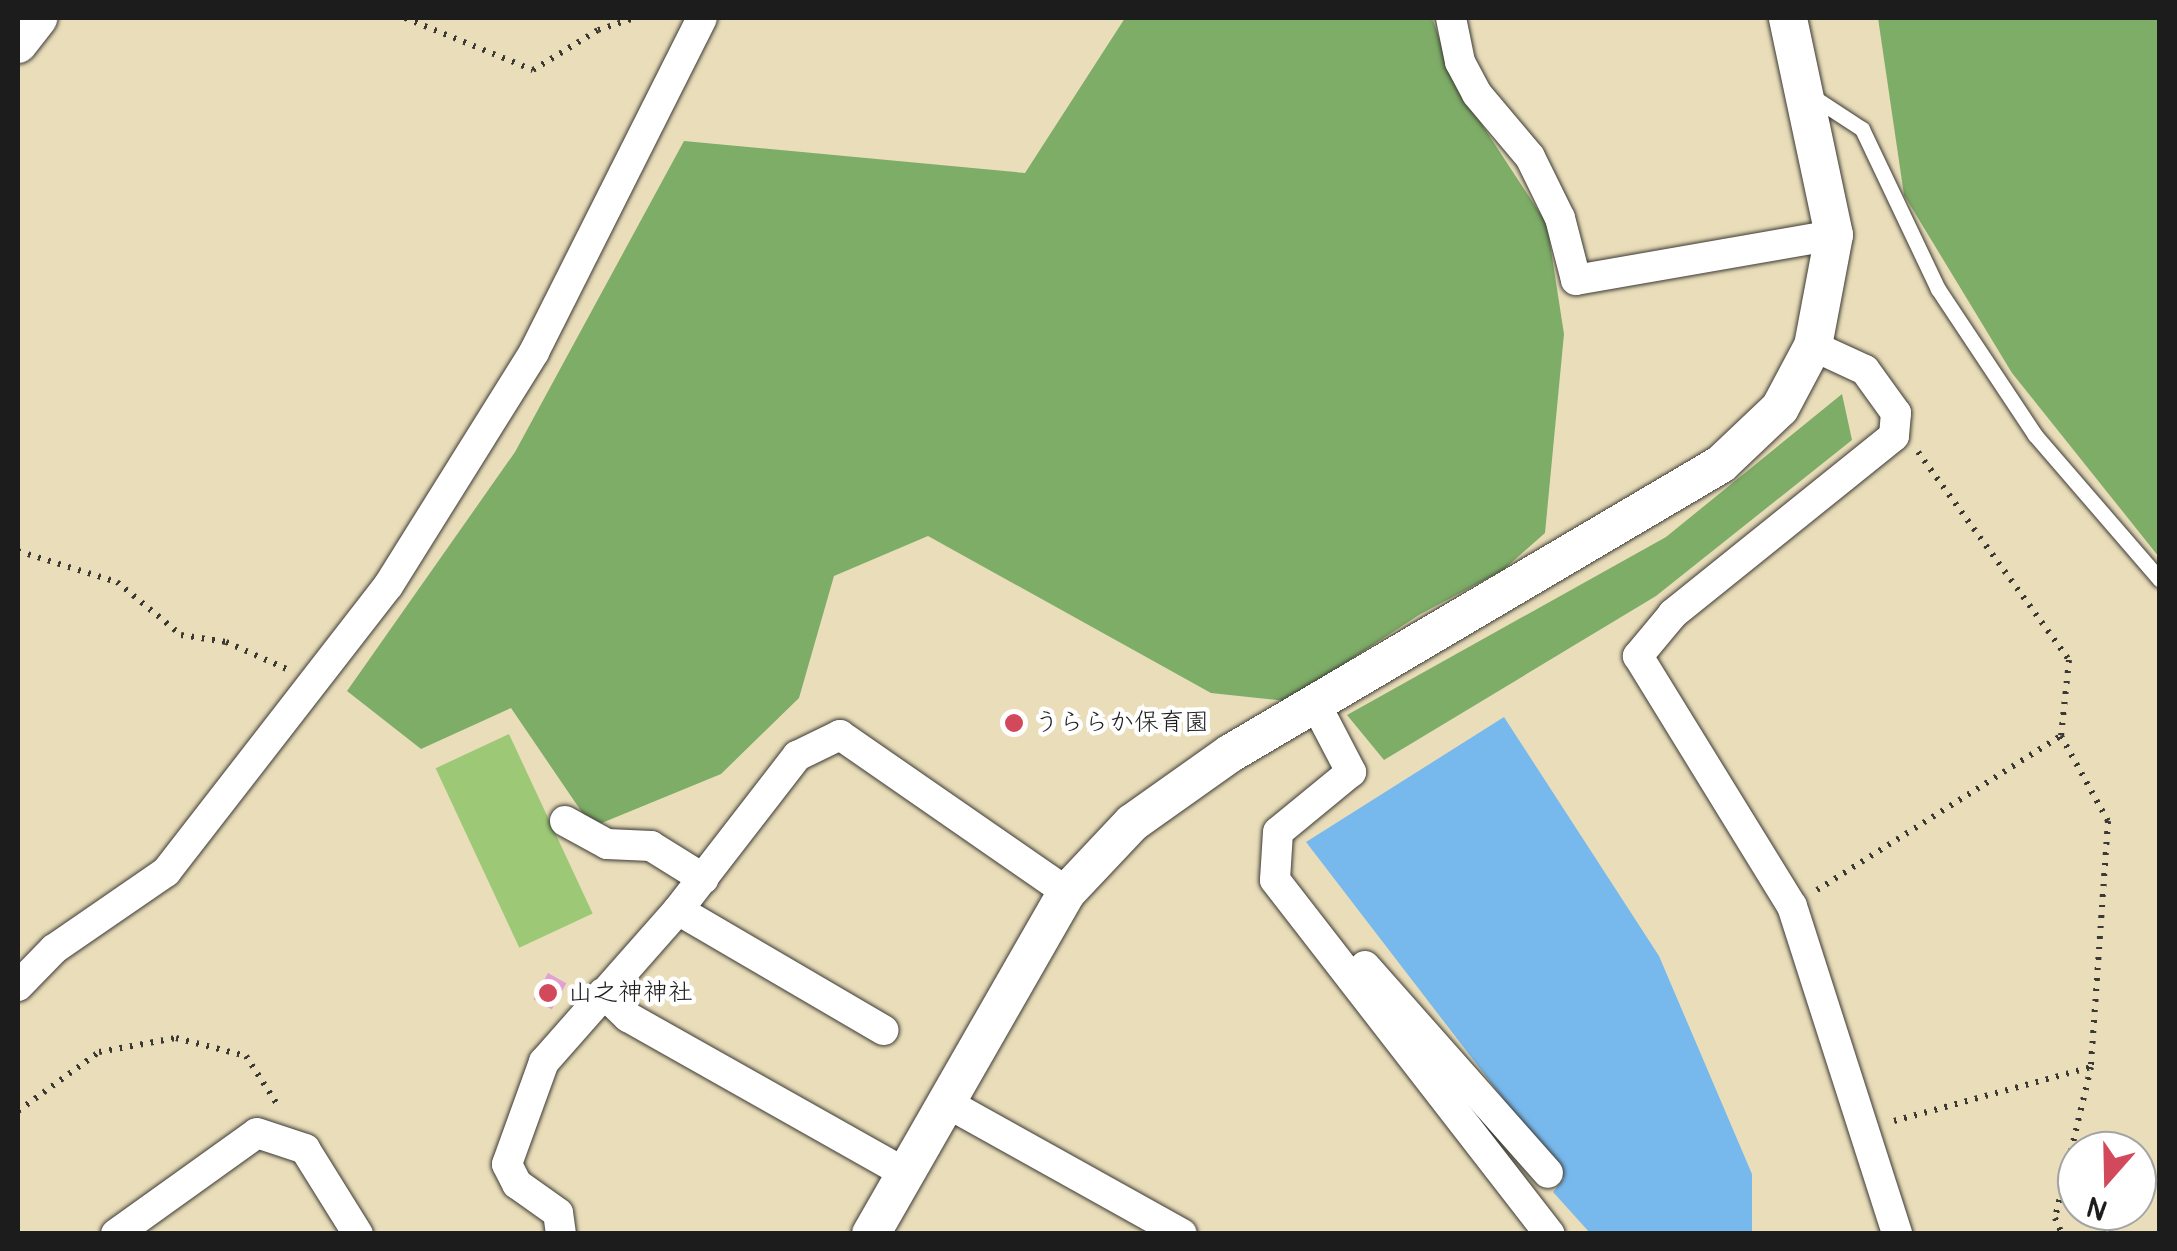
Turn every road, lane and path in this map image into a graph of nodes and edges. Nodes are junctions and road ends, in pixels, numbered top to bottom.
1 (38, 18) edge
2 (405, 18) edge
3 (635, 18) edge
4 (702, 18) edge
5 (1451, 18) edge
6 (1788, 18) edge
7 (18, 44) edge
8 (1802, 91) junction
9 (1834, 235) junction
10 (1813, 346) junction
11 (1895, 420) junction
12 (18, 551) edge
13 (2160, 580) edge
14 (316, 682) junction
15 (1315, 703) junction
16 (2061, 736) junction
17 (564, 821) dead end
18 (704, 879) junction
19 (1067, 892) junction
20 (1792, 906) junction
21 (678, 910) junction
22 (1300, 912) junction
23 (18, 986) edge
24 (603, 993) junction
25 (883, 1030) dead end
26 (2091, 1067) junction
27 (946, 1102) junction
28 (18, 1111) edge
29 (1864, 1129) junction
30 (305, 1149) junction
31 (905, 1173) junction
32 (1548, 1173) dead end
33 (1164, 1229) edge
34 (116, 1234) edge
35 (358, 1234) edge
36 (561, 1234) edge
37 (871, 1234) edge
38 (1550, 1234) edge
39 (1897, 1234) edge
40 (2062, 1234) edge

1 - 7 street
2 - 3 path
4 - 14 street
5 - 9 street
6 - 8 street
8 - 9 street
8 - 13 lane
9 - 10 street
10 - 11 street
10 - 15 street
11 - 16 path
11 - 20 street
12 - 14 path
14 - 23 street
15 - 19 street
15 - 22 street
16 - 20 path
16 - 26 path
17 - 18 street
18 - 19 street
18 - 21 street
19 - 27 street
20 - 29 street
21 - 24 street
21 - 25 street
22 - 32 street
22 - 38 street
24 - 31 street
24 - 36 street
26 - 29 path
26 - 40 path
27 - 31 street
27 - 33 street
28 - 30 path
29 - 39 street
30 - 34 street
30 - 35 street
31 - 37 street

